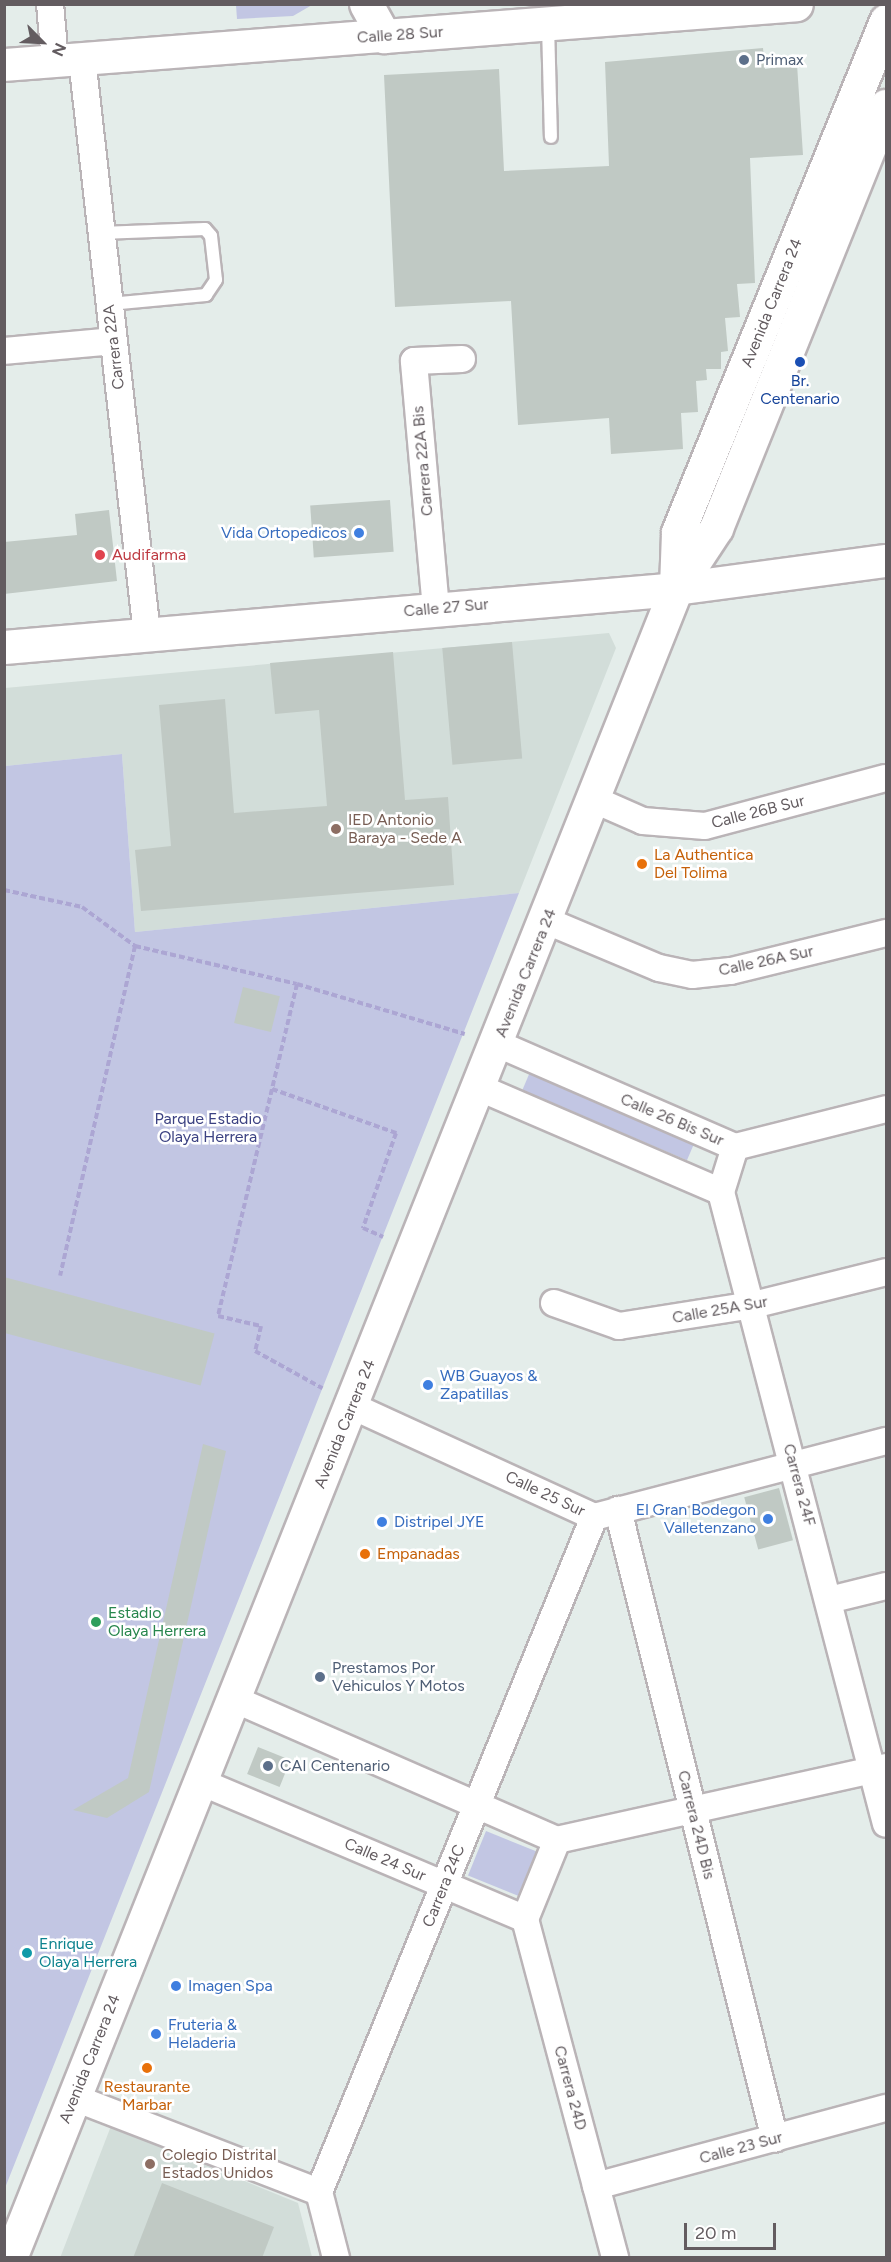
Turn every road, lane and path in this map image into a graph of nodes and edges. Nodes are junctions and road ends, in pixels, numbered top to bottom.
1 (51, 4) edge
2 (366, 4) edge
3 (796, 4) edge
4 (886, 21) edge
5 (548, 24) junction
6 (384, 36) junction
7 (68, 60) junction
8 (4, 65) edge
9 (886, 106) edge
10 (551, 137) dead end
11 (101, 232) junction
12 (109, 304) junction
13 (113, 341) junction
14 (4, 351) edge
15 (462, 358) dead end
16 (886, 561) edge
17 (676, 589) junction
18 (436, 609) junction
19 (147, 634) junction
20 (4, 647) edge
21 (886, 778) edge
22 (595, 800) junction
23 (4, 890) edge
24 (547, 921) junction
25 (886, 933) edge
26 (135, 946) junction
27 (297, 984) junction
28 (498, 1044) junction
29 (480, 1088) junction
30 (272, 1089) junction
31 (886, 1108) edge
32 (735, 1147) junction
33 (721, 1192) junction
34 (395, 1241) dead end
35 (886, 1272) edge
36 (60, 1276) dead end
37 (554, 1303) dead end
38 (753, 1305) junction
39 (352, 1406) junction
40 (886, 1441) edge
41 (793, 1465) junction
42 (606, 1514) junction
43 (886, 1586) edge
44 (829, 1600) junction
45 (234, 1699) junction
46 (880, 1769) edge
47 (201, 1782) junction
48 (477, 1805) junction
49 (693, 1814) junction
50 (886, 1824) edge
51 (557, 1840) junction
52 (444, 1885) junction
53 (525, 1919) junction
54 (75, 2098) junction
55 (886, 2108) edge
56 (775, 2139) junction
57 (596, 2186) junction
58 (319, 2192) junction
59 (10, 2258) edge
60 (336, 2258) edge
61 (615, 2258) edge

1 - 7 street, Carrera 22A
2 - 6 main road
3 - 5 main road, Calle 28 Sur
4 - 17 main road, Avenida Carrera 24
5 - 6 main road, Calle 28 Sur
5 - 10 lane
6 - 7 street, Calle 28 Sur
7 - 8 street, Calle 28 Sur
7 - 11 street, Carrera 22A
9 - 17 main road, Avenida Carrera 24
11 - 12 street, Carrera 22A
11 - 12 lane
12 - 13 street, Carrera 22A
13 - 14 street
13 - 19 street, Carrera 22A
15 - 18 street, Carrera 22A Bis
16 - 17 street, Calle 27 Sur
17 - 18 main road, Calle 27 Sur
17 - 22 main road, Avenida Carrera 24
18 - 19 main road, Calle 27 Sur
19 - 20 main road, Calle 27 Sur
21 - 22 street, Calle 26B Sur
22 - 24 main road, Avenida Carrera 24
23 - 26 path
24 - 25 street, Calle 26A Sur
24 - 28 main road, Avenida Carrera 24
26 - 27 path
26 - 36 path
27 - 28 path
27 - 30 path
28 - 29 main road, Avenida Carrera 24
28 - 32 street, Calle 26 Bis Sur
29 - 33 street
29 - 39 main road, Avenida Carrera 24
30 - 34 path
30 - 39 path
31 - 32 street, Calle 26 Bis Sur
32 - 33 street
33 - 38 street, Carrera 24F
35 - 38 street, Calle 25A Sur
37 - 38 street, Calle 25A Sur
38 - 41 street, Carrera 24F
39 - 42 street, Calle 25 Sur
39 - 45 main road, Avenida Carrera 24
40 - 41 street
41 - 42 street
41 - 44 street, Carrera 24F
42 - 48 street, Carrera 24C
42 - 49 street, Carrera 24D Bis
43 - 44 street
44 - 46 street, Carrera 24F
45 - 47 main road, Avenida Carrera 24
45 - 48 street
46 - 49 street
46 - 50 street, Carrera 24F
47 - 52 street, Calle 24 Sur
47 - 54 main road, Avenida Carrera 24
48 - 51 street
48 - 52 street, Carrera 24C
49 - 51 street
49 - 56 street, Carrera 24D Bis
51 - 53 street
52 - 53 street, Calle 24 Sur
52 - 58 street, Carrera 24C
53 - 57 street, Carrera 24D
54 - 58 street
54 - 59 main road, Avenida Carrera 24
55 - 56 street, Calle 23 Sur
56 - 57 street, Calle 23 Sur
57 - 61 street, Carrera 24D
58 - 60 street

